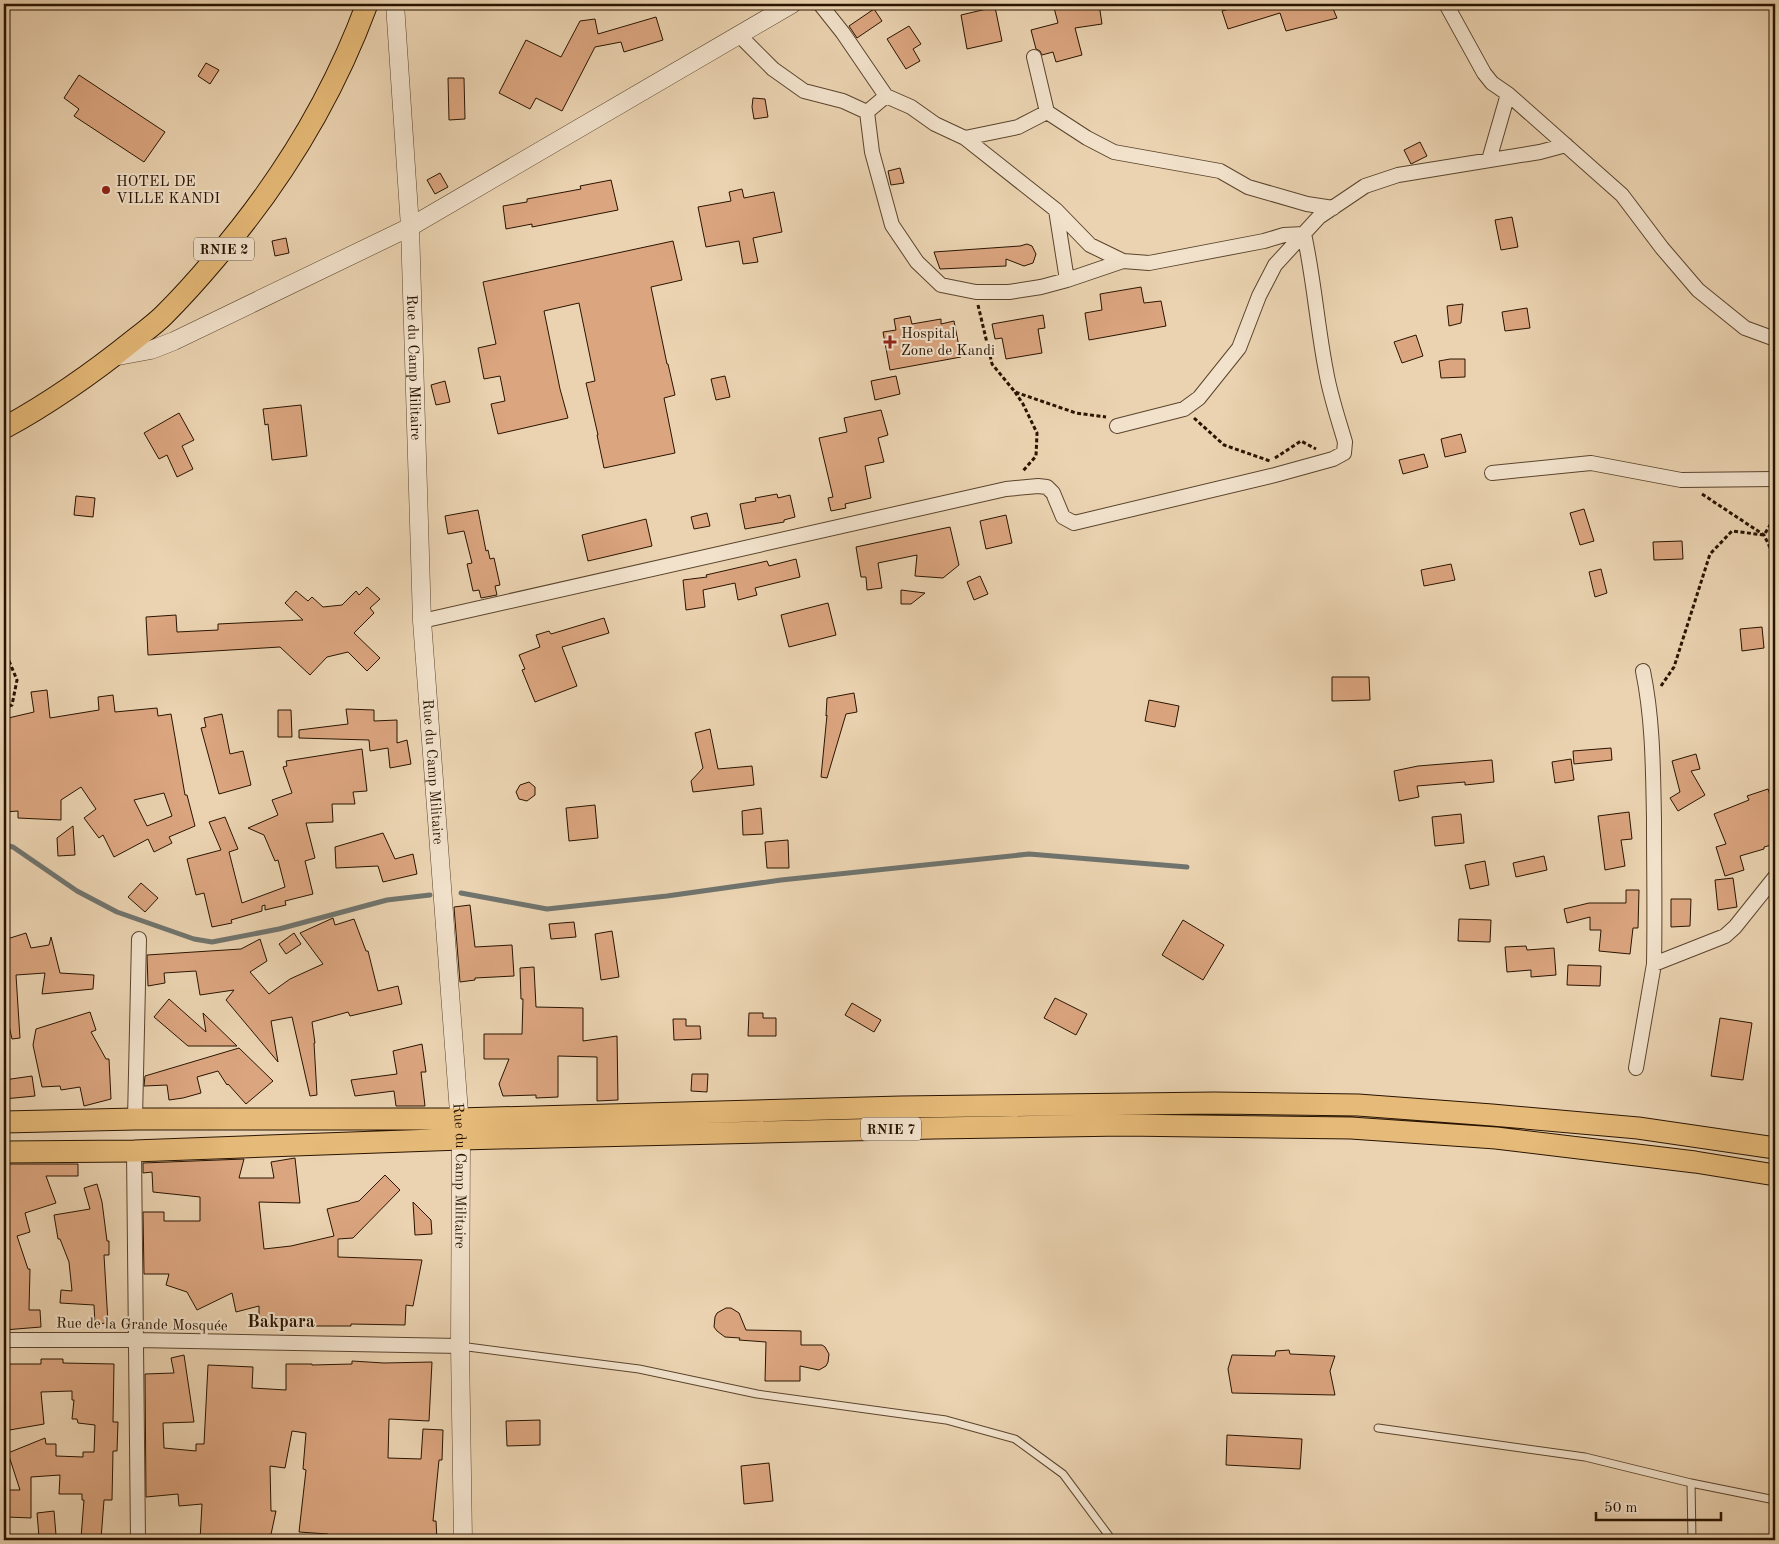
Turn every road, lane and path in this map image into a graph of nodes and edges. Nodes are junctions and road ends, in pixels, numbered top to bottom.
1 (367, 4) edge
2 (395, 4) edge
3 (792, 4) edge
4 (820, 4) edge
5 (1446, 4) edge
6 (739, 35) junction
7 (1034, 57) dead end
8 (1508, 94) junction
9 (886, 96) junction
10 (867, 112) junction
11 (1047, 112) junction
12 (965, 138) junction
13 (1566, 145) junction
14 (1489, 160) junction
15 (1333, 208) junction
16 (1056, 210) junction
17 (410, 227) junction
18 (1304, 234) junction
19 (1123, 261) junction
20 (1066, 280) junction
21 (976, 292) junction
22 (1775, 339) edge
23 (113, 357) junction
24 (1015, 392) junction
25 (1184, 409) junction
26 (1136, 421) junction
27 (1117, 426) dead end
28 (4, 428) edge
29 (1332, 459) junction
30 (1492, 473) dead end
31 (1775, 478) edge
32 (1681, 480) junction
33 (1006, 489) junction
34 (1775, 517) edge
35 (1764, 535) junction
36 (1775, 558) edge
37 (422, 620) junction
38 (4, 649) edge
39 (1643, 671) dead end
40 (1650, 703) junction
41 (4, 708) edge
42 (1775, 877) edge
43 (138, 939) dead end
44 (1654, 964) junction
45 (1636, 1068) dead end
46 (135, 1119) junction
47 (4, 1122) edge
48 (460, 1129) junction
49 (1775, 1148) edge
50 (134, 1151) junction
51 (4, 1152) edge
52 (1775, 1175) edge
53 (4, 1340) edge
54 (137, 1340) junction
55 (460, 1346) junction
56 (1378, 1428) dead end
57 (1692, 1483) junction
58 (1775, 1500) edge
59 (138, 1540) edge
60 (463, 1540) edge
61 (1112, 1540) edge
62 (1344, 1540) edge
63 (1371, 1540) edge
64 (1692, 1540) edge

1 - 23 main road, RNIE 2
2 - 17 street, Rue du Camp Militaire
3 - 6 street
4 - 9 street
5 - 8 street
6 - 10 street
6 - 17 street
7 - 11 street
8 - 13 street
8 - 14 street
9 - 10 street
9 - 12 street
10 - 21 street
11 - 12 street
11 - 15 street
12 - 16 street
13 - 14 street
13 - 22 street
14 - 15 street
15 - 18 street
16 - 19 street
16 - 20 street
17 - 23 street
17 - 37 street, Rue du Camp Militaire
18 - 19 street
18 - 25 street
18 - 29 street
19 - 20 street
20 - 21 street
21 - 24 path
23 - 28 main road, RNIE 2
24 - 26 path
24 - 33 path
25 - 26 street
25 - 29 path
26 - 27 street
29 - 33 street
30 - 32 street
31 - 32 street
32 - 35 path
33 - 37 street
34 - 35 path
35 - 36 path
35 - 40 path
37 - 48 street, Rue du Camp Militaire
38 - 41 path
39 - 40 street
40 - 44 street
42 - 44 street
43 - 46 street
44 - 45 street
46 - 47 main road, RNIE 7
46 - 48 main road, RNIE 7
48 - 49 main road, RNIE 7
48 - 50 main road, RNIE 7
48 - 52 main road, RNIE 7
48 - 55 street, Rue du Camp Militaire
50 - 51 main road, RNIE 7
50 - 54 street
53 - 54 street, Rue de la Grande Mosquée
54 - 55 street, Rue de la Grande Mosquée
54 - 59 street
55 - 60 street, Rue du Camp Militaire
55 - 61 lane
56 - 57 lane
57 - 58 lane
57 - 64 lane
62 - 63 lane

